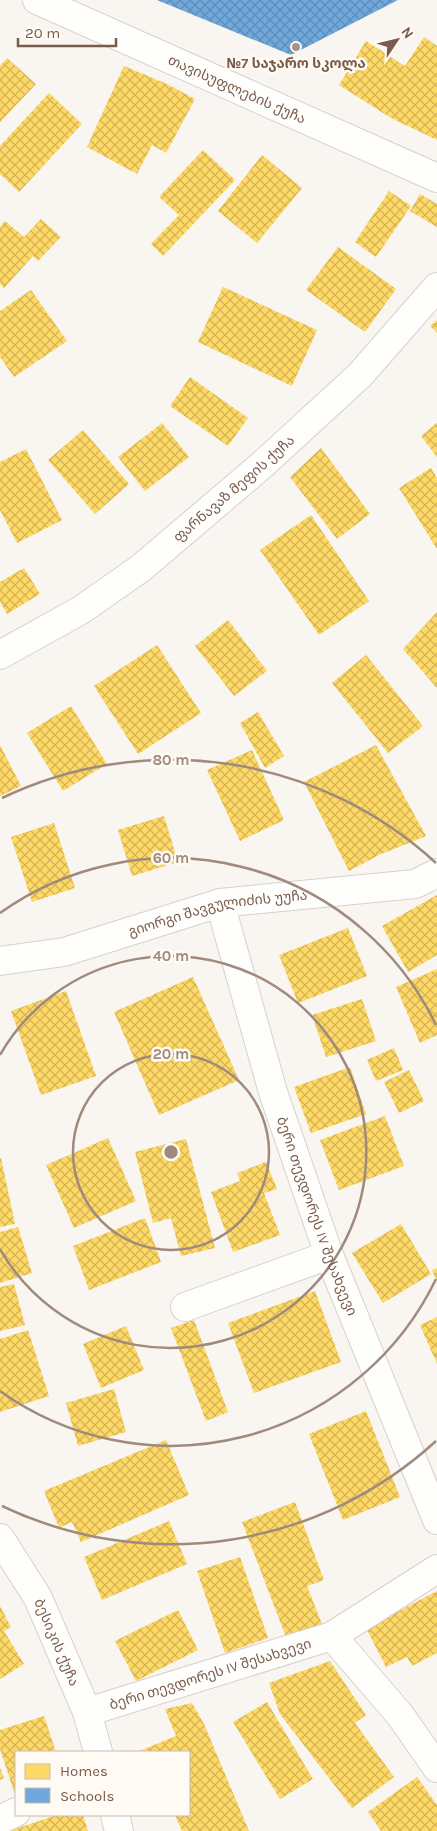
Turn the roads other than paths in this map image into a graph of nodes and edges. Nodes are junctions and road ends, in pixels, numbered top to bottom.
1 (37, 0) edge
2 (437, 178) edge
3 (437, 287) edge
4 (2, 649) edge
5 (437, 873) edge
6 (220, 903) junction
7 (0, 962) edge
8 (329, 1255) junction
9 (185, 1307) dead end
10 (437, 1520) edge
11 (0, 1538) edge
12 (437, 1569) edge
13 (332, 1636) junction
14 (87, 1712) junction
15 (98, 1751) edge
16 (437, 1768) edge
17 (15, 1812) edge
18 (115, 1816) edge
19 (0, 1820) edge
20 (119, 1831) edge

1 - 2 street, თავისუფლების ქუჩა
3 - 4 street, ფარნავაზ მეფის ქუჩა
5 - 6 street, გიორგი შავგულიძის უუჩა
6 - 7 street, გიორგი შავგულიძის უუჩა
6 - 8 street, ბერი თევდორეს IV შესახვევი
8 - 9 street
8 - 10 street, ბერი თევდორეს IV შესახვევი
11 - 14 street, ბესიკის ქუჩა
12 - 13 street, ბერი თევდორეს IV შესახვევი
13 - 14 street, ბერი თევდორეს IV შესახვევი
13 - 16 street
14 - 15 street, ბესიკის ქუჩა
17 - 19 street
18 - 20 street

